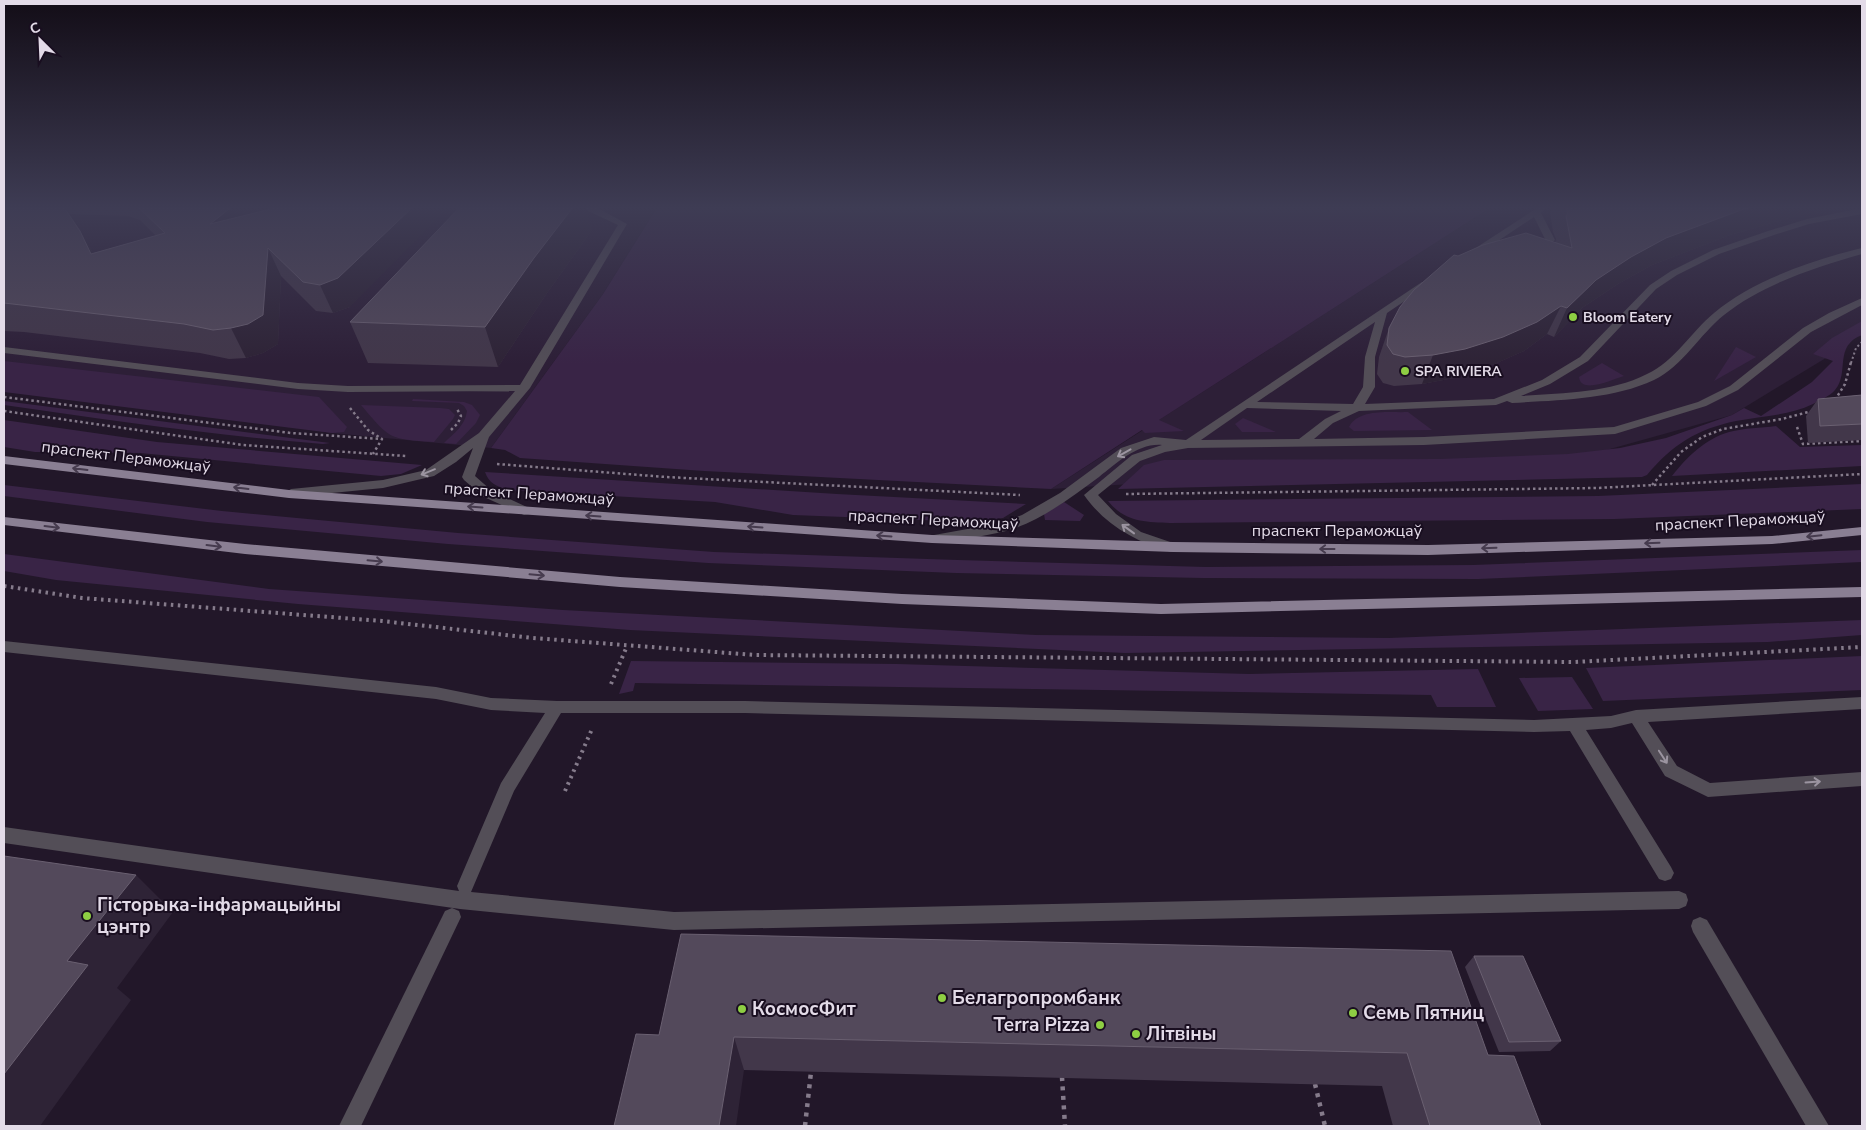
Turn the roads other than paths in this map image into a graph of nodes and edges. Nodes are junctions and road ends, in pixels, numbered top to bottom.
1 (602, 259) edge
2 (1465, 259) edge
3 (1474, 259) edge
4 (1703, 259) edge
5 (1835, 259) edge
6 (1430, 281) edge
7 (1862, 301) edge
8 (1382, 313) junction
9 (4, 350) edge
10 (524, 388) junction
11 (1496, 402) junction
12 (1245, 405) junction
13 (1357, 408) junction
14 (483, 436) junction
15 (1303, 442) junction
16 (1188, 444) junction
17 (4, 460) edge
18 (289, 494) junction
19 (524, 511) junction
20 (4, 521) edge
21 (1862, 530) edge
22 (932, 539) junction
23 (1173, 548) junction
24 (1862, 592) edge
25 (4, 646) edge
26 (1862, 704) edge
27 (557, 708) junction
28 (1636, 716) junction
29 (1574, 724) junction
30 (1862, 779) edge
31 (4, 835) edge
32 (1665, 873) dead end
33 (466, 886) dead end
34 (1679, 900) dead end
35 (452, 917) dead end
36 (1700, 926) dead end
37 (350, 1126) edge
38 (1818, 1126) edge

1 - 10 lane
2 - 3 lane
4 - 11 lane
5 - 11 lane
6 - 8 lane
7 - 15 lane
8 - 12 lane
8 - 13 lane
9 - 10 lane
10 - 14 lane
11 - 13 lane
12 - 13 lane
12 - 16 lane
13 - 15 lane
14 -> 18 lane
14 - 19 lane
15 - 16 lane
16 -> 22 lane
23 -> 16 lane
18 -> 17 main road, праспект Пераможцаў
19 -> 18 main road, праспект Пераможцаў
22 -> 19 main road, праспект Пераможцаў
20 -> 24 main road
21 -> 23 main road, праспект Пераможцаў
22 - 23 main road, праспект Пераможцаў
25 - 27 lane
26 - 28 lane
27 - 29 lane
27 - 33 lane
28 - 29 lane
28 -> 30 lane
29 - 32 lane
31 - 34 lane
35 - 37 lane
36 - 38 lane

